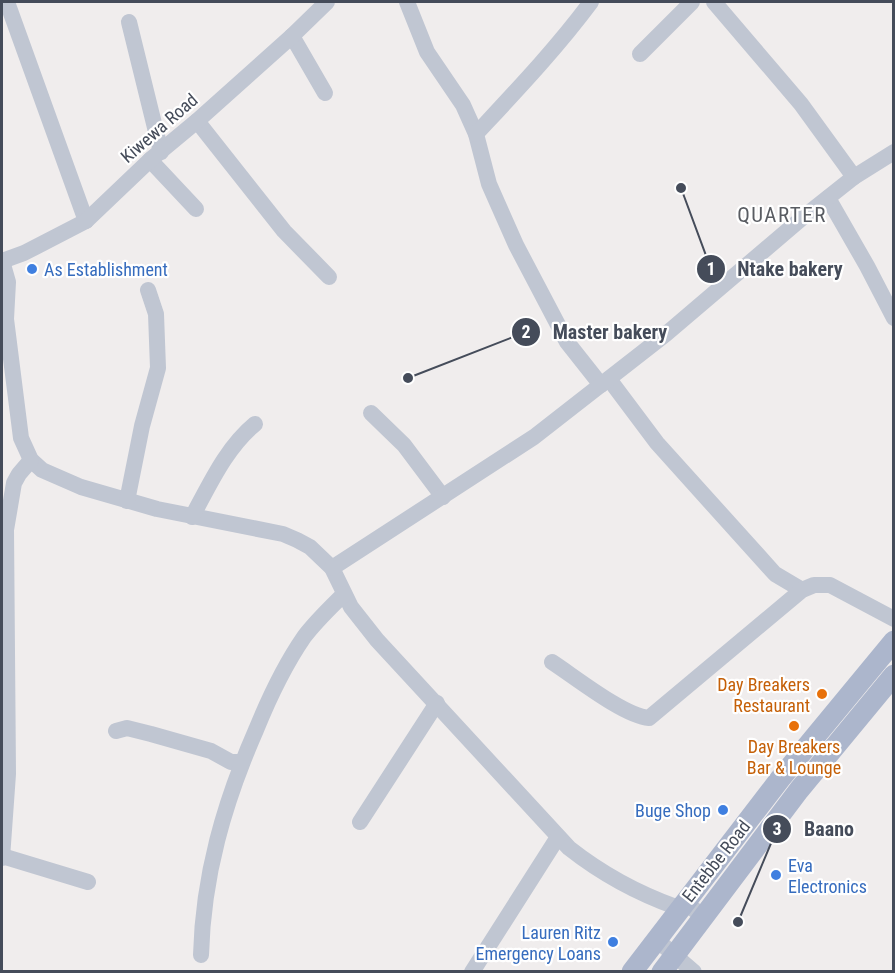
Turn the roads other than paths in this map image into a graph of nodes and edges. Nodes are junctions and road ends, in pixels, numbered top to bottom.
1 (8, 2) edge
2 (327, 2) edge
3 (407, 2) edge
4 (591, 2) edge
5 (692, 2) edge
6 (714, 2) edge
7 (129, 22) dead end
8 (292, 36) junction
9 (640, 54) dead end
10 (325, 93) dead end
11 (197, 121) junction
12 (476, 134) junction
13 (894, 152) edge
14 (156, 156) junction
15 (854, 177) junction
16 (828, 198) junction
17 (196, 209) dead end
18 (86, 221) junction
19 (2, 261) edge
20 (329, 277) dead end
21 (148, 290) dead end
22 (894, 318) edge
23 (605, 382) junction
24 (371, 413) dead end
25 (255, 424) dead end
26 (31, 460) junction
27 (443, 497) junction
28 (127, 501) junction
29 (192, 517) junction
30 (332, 568) junction
31 (802, 590) junction
32 (345, 594) junction
33 (894, 619) edge
34 (894, 641) edge
35 (552, 662) dead end
36 (894, 675) edge
37 (437, 704) junction
38 (116, 731) dead end
39 (242, 762) junction
40 (5, 774) edge
41 (360, 822) dead end
42 (558, 837) junction
43 (2, 857) edge
44 (88, 882) dead end
45 (684, 902) junction
46 (704, 916) junction
47 (657, 940) junction
48 (201, 955) dead end
49 (668, 963) edge
50 (472, 972) edge
51 (632, 972) edge
52 (694, 972) edge

1 - 18 street
2 - 8 street, Kiwewa Road
3 - 12 street
4 - 12 street
5 - 9 street
6 - 15 street
7 - 14 street
8 - 10 street
8 - 11 street, Kiwewa Road
11 - 14 street, Kiwewa Road
11 - 20 street
12 - 23 street
13 - 15 street
14 - 17 street
14 - 18 street, Kiwewa Road
15 - 16 street
16 - 22 street
16 - 23 street
18 - 19 street, Kiwewa Road
19 - 26 street
21 - 28 street
23 - 27 street
23 - 31 street
24 - 27 street
25 - 29 street
26 - 28 street
26 - 40 street
27 - 30 street
28 - 29 street
29 - 30 street
30 - 32 street
31 - 33 street
31 - 35 street
32 - 37 street
32 - 39 street
34 - 45 main road, Entebbe Road
36 - 46 main road, Entebbe Road
37 - 41 street
37 - 42 street
38 - 39 street
39 - 48 street
40 - 43 street
42 - 45 street
42 - 50 street
43 - 44 street
45 - 46 street
45 - 47 main road, Entebbe Road
46 - 49 main road, Entebbe Road
47 - 49 street
47 - 51 main road, Entebbe Road
49 - 52 street

